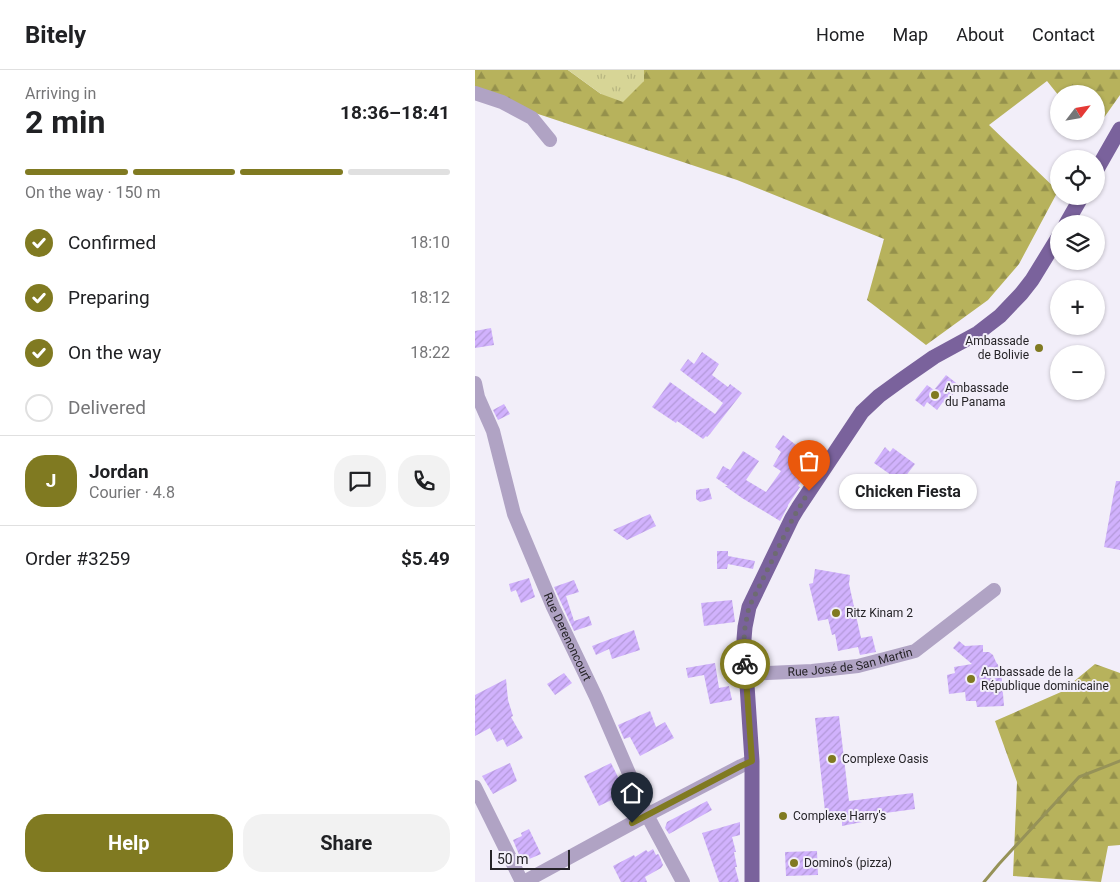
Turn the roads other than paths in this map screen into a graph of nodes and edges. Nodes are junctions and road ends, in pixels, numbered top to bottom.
1 (475, 93) edge
2 (1120, 129) edge
3 (550, 140) dead end
4 (1105, 156) edge
5 (1050, 251) edge
6 (475, 383) edge
7 (994, 590) dead end
8 (745, 674) junction
9 (752, 761) junction
10 (475, 787) edge
11 (647, 814) junction
12 (523, 882) edge
13 (683, 882) edge
14 (752, 882) edge

1 - 3 street
2 - 4 main road
5 - 8 main road
6 - 11 street, Rue Derenoncourt
7 - 8 street, Rue José de San Martin
8 - 9 main road
9 - 11 street
9 - 14 main road
10 - 12 street
11 - 12 street
11 - 13 street, Rue Derenoncourt

